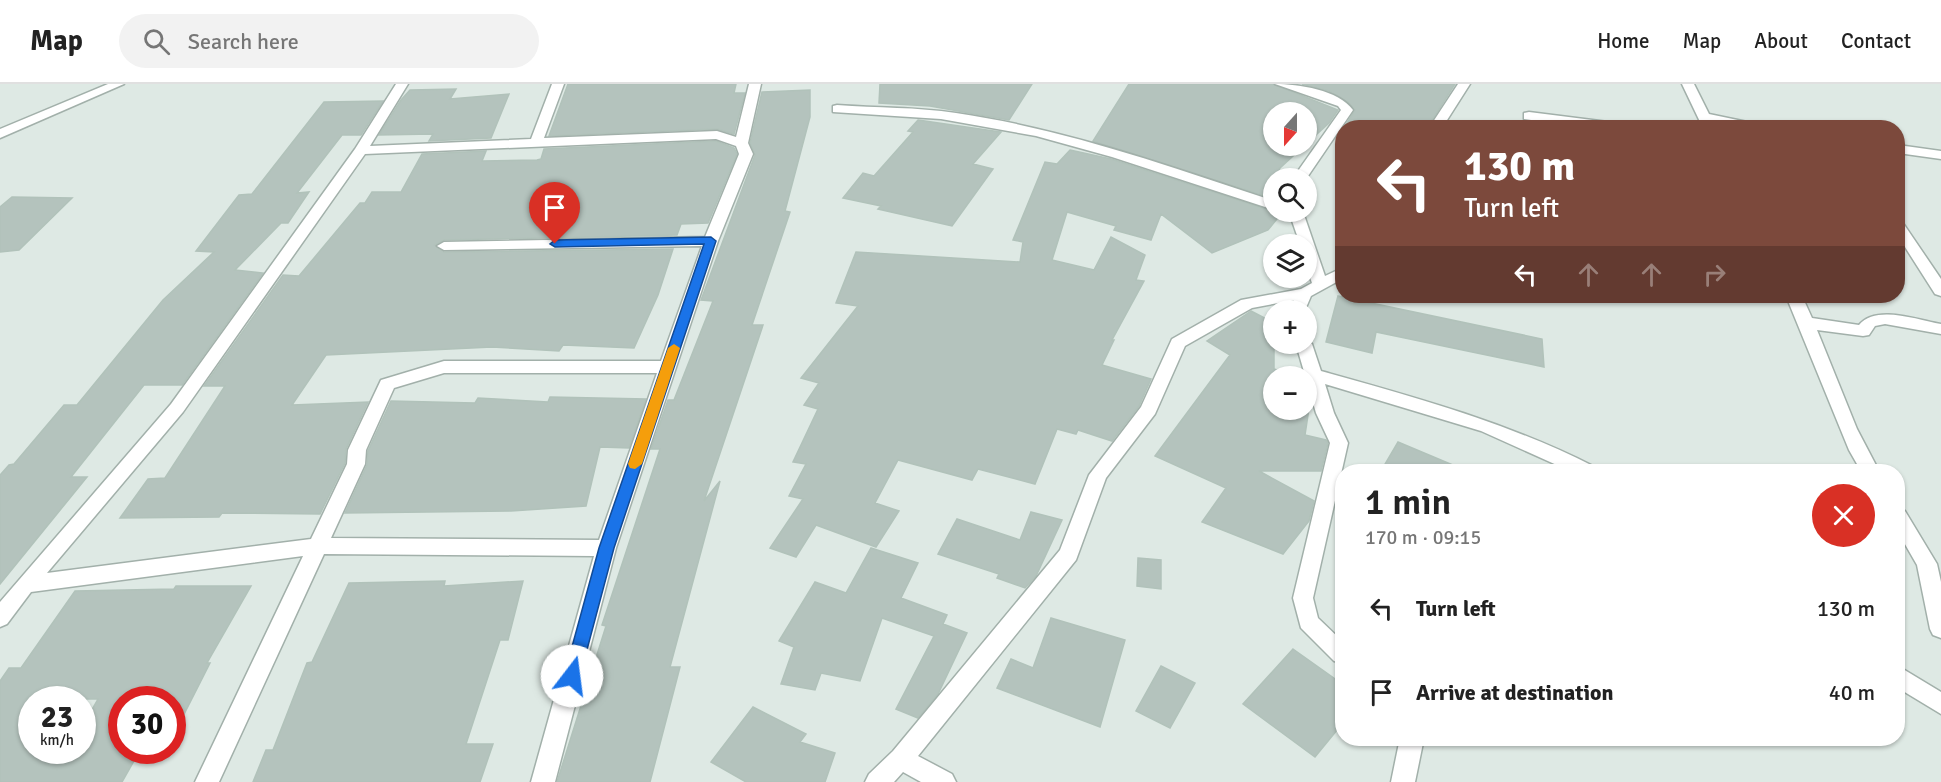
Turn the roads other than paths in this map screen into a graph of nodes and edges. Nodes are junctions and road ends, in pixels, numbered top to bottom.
1 (118, 84) edge
2 (402, 84) edge
3 (558, 84) edge
4 (755, 84) edge
5 (1281, 84) edge
6 (1464, 84) edge
7 (1688, 84) edge
8 (837, 109) dead end
9 (1529, 116) dead end
10 (1340, 120) edge
11 (1440, 120) edge
12 (1561, 120) edge
13 (1707, 120) edge
14 (1335, 127) edge
15 (0, 134) edge
16 (536, 142) junction
17 (741, 143) junction
18 (361, 150) junction
19 (1905, 150) edge
20 (1941, 154) edge
21 (1307, 168) edge
22 (1263, 203) edge
23 (1296, 222) edge
24 (1905, 237) edge
25 (711, 241) junction
26 (444, 246) dead end
27 (1335, 278) edge
28 (1941, 291) edge
29 (1308, 296) edge
30 (1798, 303) edge
31 (1808, 323) junction
32 (1941, 329) edge
33 (667, 367) junction
34 (1317, 376) edge
35 (1317, 388) edge
36 (1574, 464) edge
37 (1865, 464) edge
38 (1905, 526) edge
39 (319, 546) junction
40 (606, 548) junction
41 (1934, 565) edge
42 (26, 584) junction
43 (0, 618) edge
44 (1941, 629) edge
45 (1335, 647) edge
46 (1905, 681) edge
47 (1941, 704) edge
48 (1410, 746) edge
49 (901, 759) junction
50 (207, 782) edge
51 (543, 782) edge
52 (877, 782) edge
53 (944, 782) edge
54 (1403, 782) edge

1 - 15 street
2 - 18 street
3 - 16 street
4 - 17 street
5 - 10 street
6 - 11 street
7 - 13 street
8 - 22 street
9 - 12 street
14 - 21 street
16 - 17 street
16 - 18 street
17 - 25 street
18 - 42 street
19 - 20 street
23 - 29 street
24 - 28 street
25 - 26 street
25 - 33 street
27 - 29 street
29 - 49 street
30 - 31 street
31 - 32 street
31 - 37 street
33 - 39 street
33 - 40 street
34 - 36 street
35 - 45 street
38 - 41 street
39 - 40 street
39 - 42 street
39 - 50 street
40 - 51 street
41 - 44 street
42 - 43 street
46 - 47 street
48 - 54 street
49 - 52 street
49 - 53 street

